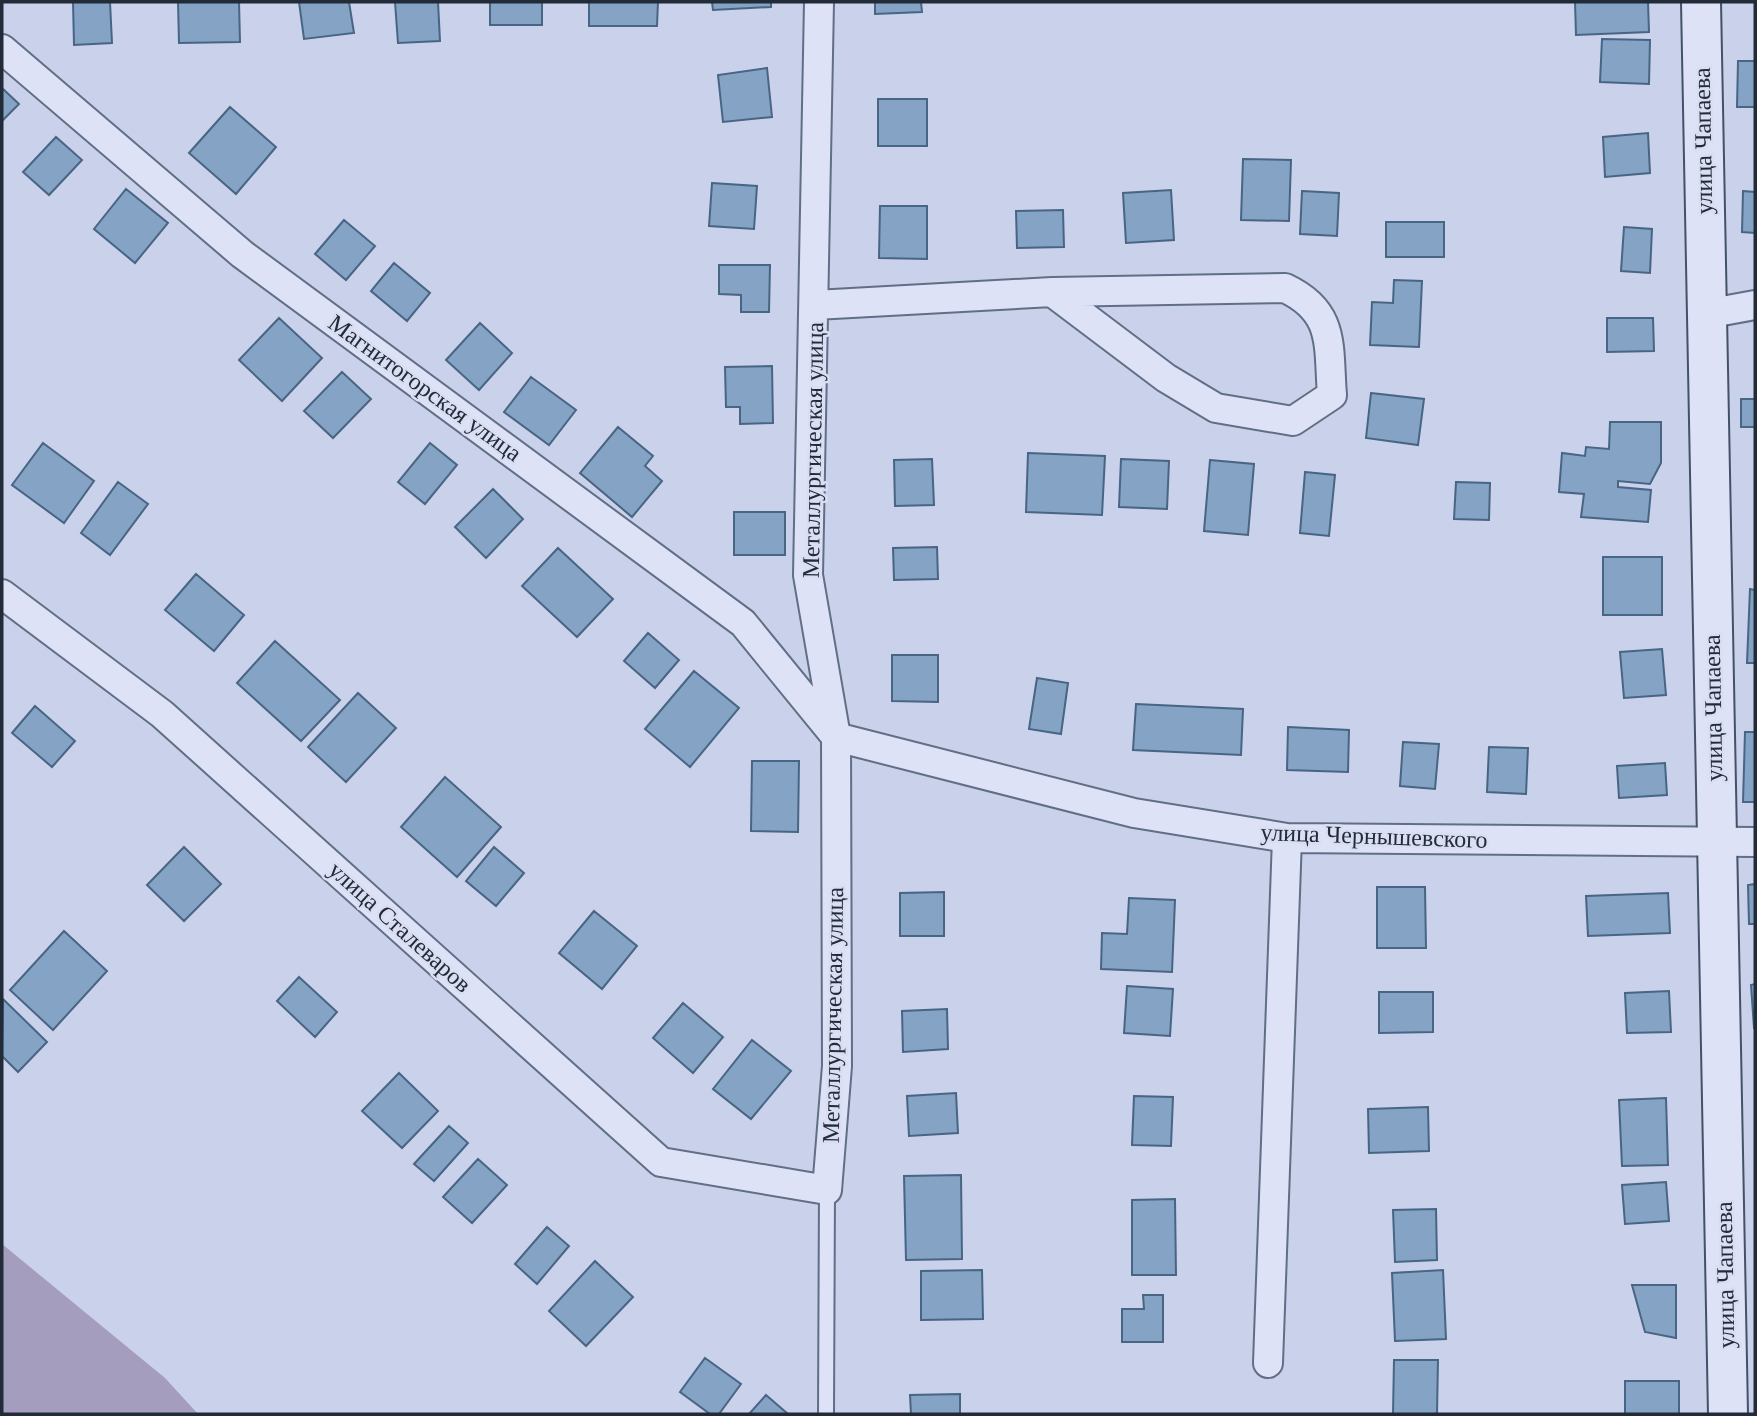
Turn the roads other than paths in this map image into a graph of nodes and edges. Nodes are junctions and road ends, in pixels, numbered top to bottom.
1 (819, 2) edge
2 (1701, 2) edge
3 (2, 49) edge
4 (1052, 292) junction
5 (816, 305) junction
6 (1754, 306) edge
7 (1706, 314) junction
8 (2, 594) edge
9 (836, 737) junction
10 (1287, 838) junction
11 (1715, 841) junction
12 (1755, 842) edge
13 (827, 1190) junction
14 (1268, 1363) dead end
15 (826, 1414) edge
16 (1728, 1414) edge

1 - 5 street, Металлургическая улица
2 - 7 street, улица Чапаева
3 - 9 street, Магнитогорская улица
4 - 4 street
4 - 5 street
5 - 9 street, Металлургическая улица
6 - 7 street
7 - 11 street, улица Чапаева
8 - 13 street, улица Сталеваров
9 - 10 street, улица Чернышевского
9 - 13 street, Металлургическая улица
10 - 11 street, улица Чернышевского
10 - 14 street
11 - 12 street, улица Чернышевского
11 - 16 street, улица Чапаева
13 - 15 lane

